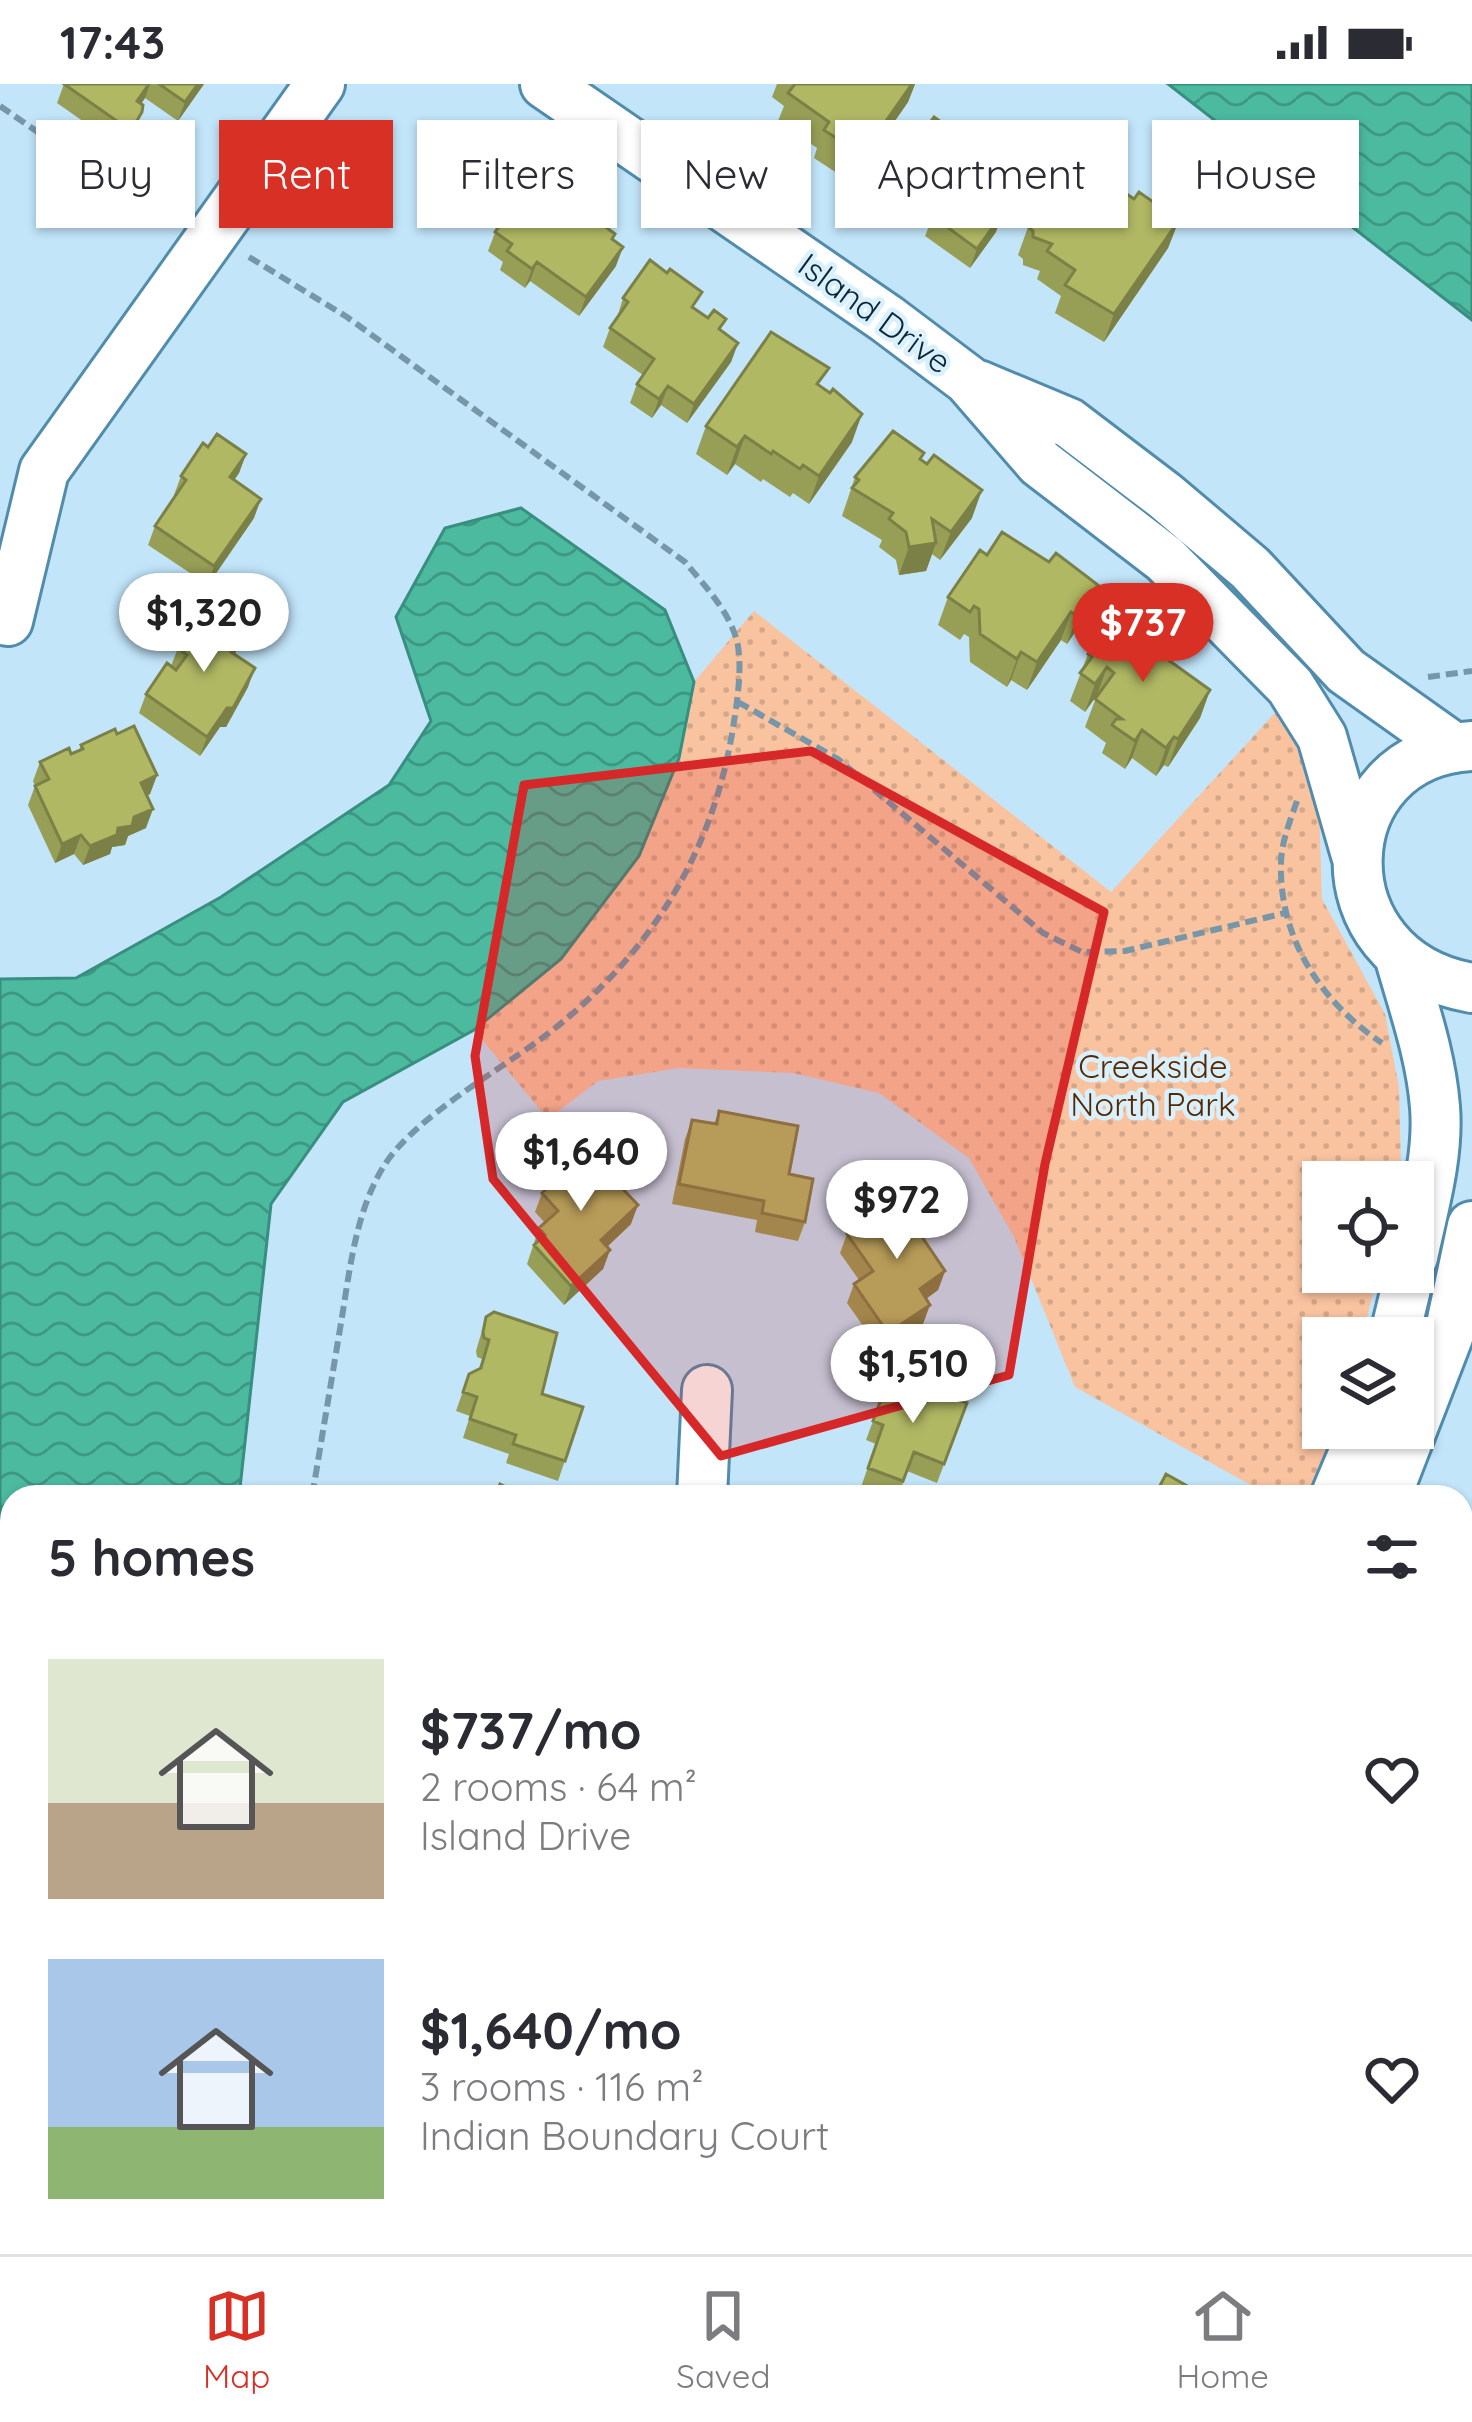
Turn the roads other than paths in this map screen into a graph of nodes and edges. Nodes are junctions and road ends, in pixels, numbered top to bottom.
1 (320, 84) edge
2 (544, 84) edge
3 (968, 380) junction
4 (8, 621) dead end
5 (1463, 746) edge
6 (1356, 855) junction
7 (1400, 959) junction
8 (1472, 988) edge
9 (1432, 1161) edge
10 (1472, 1226) edge
11 (707, 1390) dead end
12 (1355, 1449) edge
13 (703, 1485) edge
14 (1340, 1485) edge
15 (1391, 1485) edge

1 - 4 street
2 - 3 street, Island Drive
3 - 5 street, Island Drive
3 - 6 street, Island Drive
5 - 6 street
6 - 7 street, Island Drive
7 - 8 street
7 - 9 street
10 - 15 street
11 - 13 street
12 - 14 street

